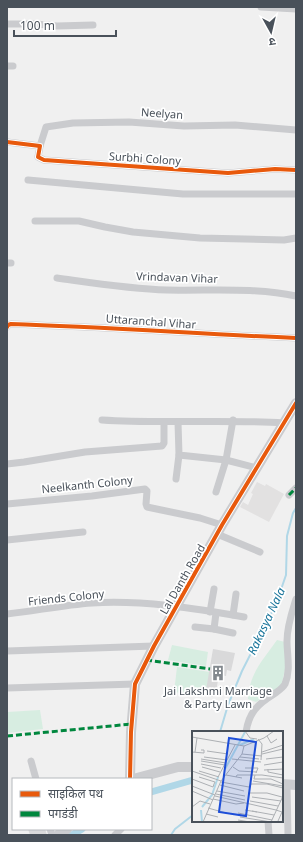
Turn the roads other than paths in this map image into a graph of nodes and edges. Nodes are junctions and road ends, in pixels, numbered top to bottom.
1 (261, 7) edge
2 (296, 9) edge
3 (7, 24) edge
4 (93, 25) dead end
5 (296, 130) edge
6 (7, 142) edge
7 (40, 146) junction
8 (296, 170) edge
9 (28, 180) dead end
10 (296, 194) edge
11 (35, 221) dead end
12 (296, 238) edge
13 (57, 278) dead end
14 (296, 296) edge
15 (7, 327) edge
16 (296, 338) edge
17 (296, 403) edge
18 (102, 420) dead end
19 (233, 420) junction
20 (164, 422) junction
21 (178, 422) junction
22 (284, 423) junction
23 (179, 455) junction
24 (226, 460) junction
25 (7, 464) edge
26 (257, 468) junction
27 (176, 479) dead end
28 (296, 488) edge
29 (216, 492) dead end
30 (289, 495) dead end
31 (7, 504) edge
32 (220, 530) junction
33 (82, 532) dead end
34 (7, 540) edge
35 (260, 552) dead end
36 (214, 589) dead end
37 (236, 594) dead end
38 (296, 599) edge
39 (176, 607) junction
40 (213, 612) junction
41 (7, 614) edge
42 (233, 615) junction
43 (244, 617) dead end
44 (195, 627) dead end
45 (214, 629) junction
46 (233, 633) dead end
47 (154, 646) junction
48 (7, 651) edge
49 (292, 667) edge
50 (135, 684) junction
51 (7, 688) edge
52 (246, 731) edge
53 (31, 761) dead end
54 (192, 767) edge
55 (36, 778) edge
56 (130, 778) edge
57 (137, 778) edge
58 (288, 784) edge
59 (268, 822) edge
60 (269, 835) edge
61 (288, 835) edge

1 - 2 street
3 - 4 street
5 - 7 street, Neelyan
6 - 7 street
7 - 8 street, Surbhi Colony
9 - 10 street
11 - 12 street
13 - 14 street, Vrindavan Vihar
15 - 16 street, Uttaranchal Vihar
17 - 22 street, Lal Danth Road
18 - 20 street
19 - 21 street
19 - 22 street
19 - 24 street
20 - 21 street
20 - 25 street
21 - 23 street
22 - 26 street, Lal Danth Road
23 - 24 street
23 - 27 street
24 - 26 street
24 - 29 street
26 - 32 street, Lal Danth Road
28 - 30 street
31 - 32 street, Neelkanth Colony
32 - 35 street
32 - 39 street, Lal Danth Road
33 - 34 street
36 - 40 street
37 - 42 street
38 - 49 street
39 - 40 street, Friends Colony
39 - 41 street, Friends Colony
39 - 47 street, Lal Danth Road
40 - 42 street, Friends Colony
40 - 45 street
42 - 43 street, Friends Colony
44 - 45 street
45 - 46 street
47 - 48 street
47 - 50 street, Lal Danth Road
49 - 52 street
50 - 51 street
50 - 56 street, Lal Danth Road
53 - 55 street
54 - 57 street
58 - 61 street
59 - 60 street

